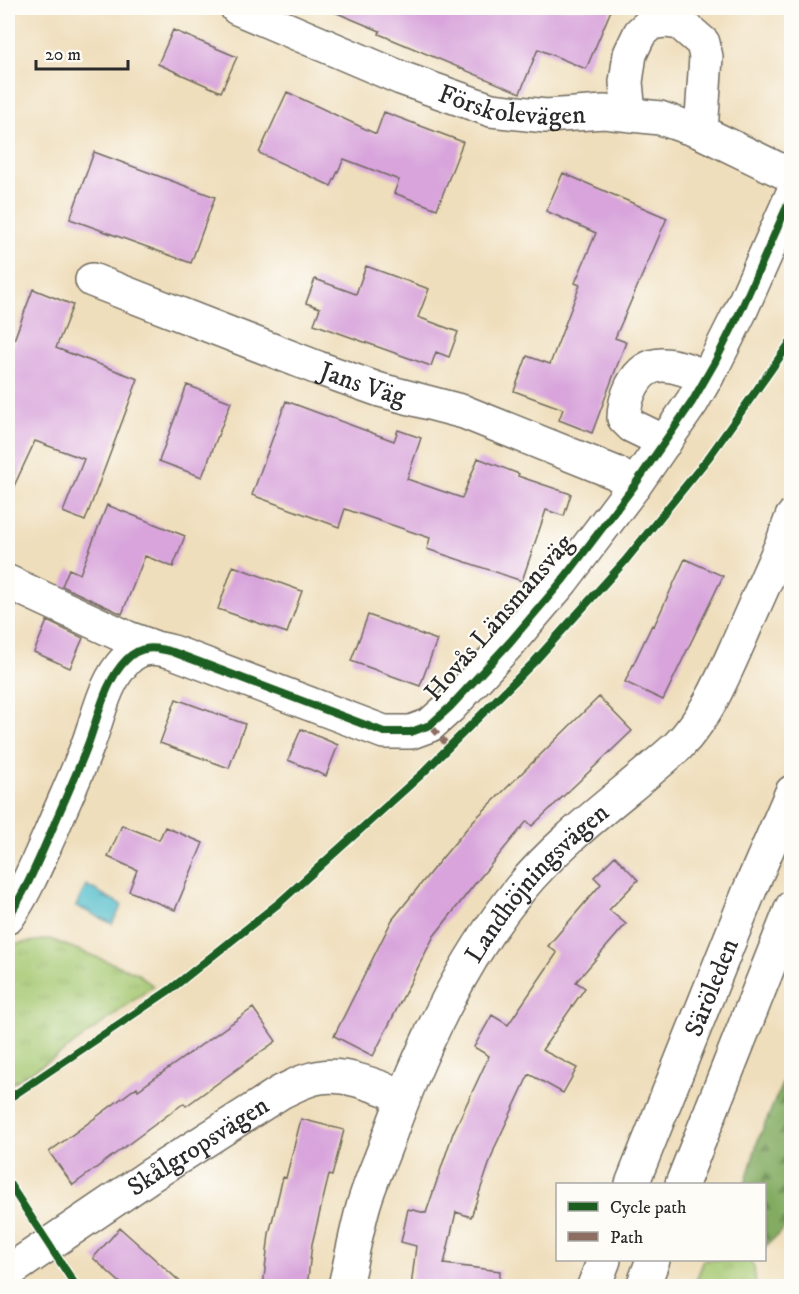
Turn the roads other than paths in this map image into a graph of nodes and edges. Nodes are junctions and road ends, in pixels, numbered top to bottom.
1 (237, 8) edge
2 (629, 114) junction
3 (700, 132) junction
4 (792, 176) edge
5 (792, 195) edge
6 (92, 280) dead end
7 (707, 377) junction
8 (665, 442) junction
9 (634, 486) junction
10 (792, 517) edge
11 (8, 582) edge
12 (153, 647) junction
13 (792, 792) edge
14 (792, 907) edge
15 (8, 917) edge
16 (404, 1096) junction
17 (633, 1183) edge
18 (683, 1183) edge
19 (604, 1261) edge
20 (653, 1261) edge
21 (8, 1272) edge
22 (345, 1287) edge
23 (594, 1287) edge
24 (643, 1287) edge

1 - 2 street, Förskolevägen
2 - 3 street, Förskolevägen
2 - 3 street
3 - 4 street, Förskolevägen
5 - 7 street, Hovås Länsmansväg
6 - 9 street, Jans Väg
7 - 8 street, Hovås Länsmansväg
7 - 8 street
8 - 9 street, Hovås Länsmansväg
9 - 12 street, Hovås Länsmansväg
10 - 16 street, Landhöjningsvägen
11 - 12 street, Hovås Länsmansväg
12 - 15 street
13 - 17 street, Säröleden
14 - 18 street, Säröleden
16 - 21 street, Skålgropsvägen
16 - 22 street, Landhöjningsvägen
19 - 23 street
20 - 24 street

